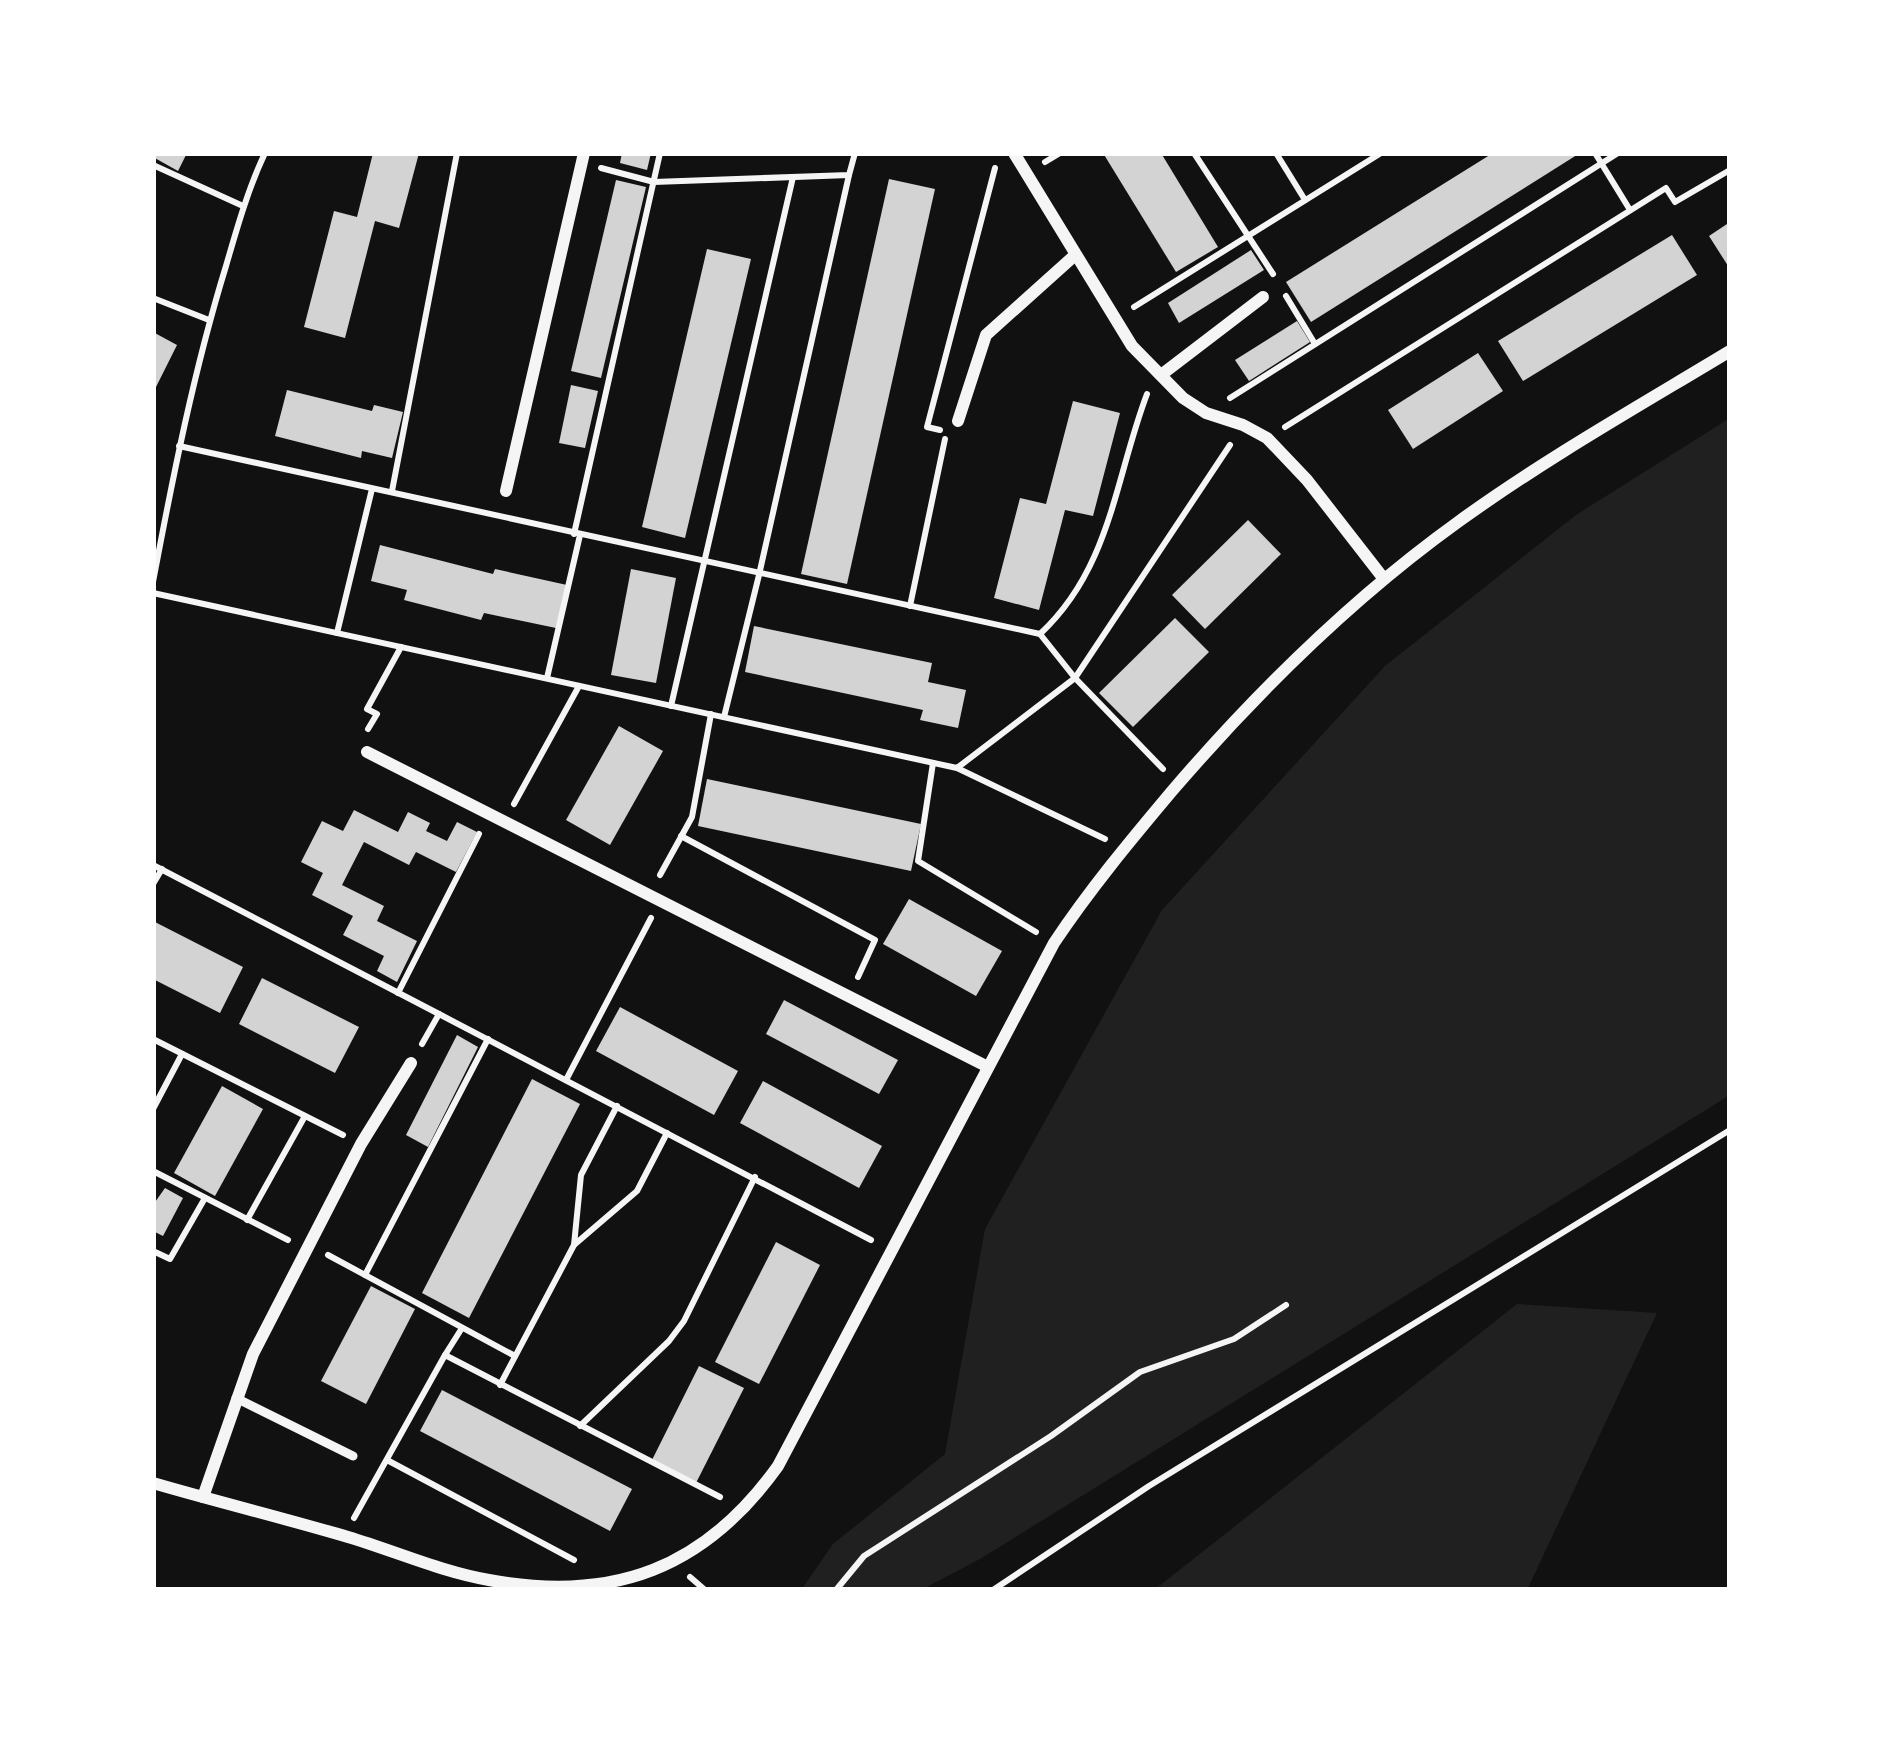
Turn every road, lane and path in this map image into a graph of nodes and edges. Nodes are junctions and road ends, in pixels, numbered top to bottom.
1 (265, 153) edge
2 (457, 153) edge
3 (660, 153) edge
4 (855, 153) edge
5 (999, 153) edge
6 (1014, 153) edge
7 (1194, 153) edge
8 (1276, 153) edge
9 (1381, 153) edge
10 (1595, 153) edge
11 (1618, 153) edge
12 (583, 158) edge
13 (1601, 164) junction
14 (153, 165) edge
15 (1730, 170) edge
16 (848, 175) junction
17 (793, 177) junction
18 (654, 182) junction
19 (1305, 200) junction
20 (244, 206) junction
21 (1630, 211) junction
22 (1249, 235) junction
23 (1074, 256) junction
24 (1263, 297) dead end
25 (153, 298) edge
26 (209, 320) junction
27 (1114, 320) junction
28 (1315, 344) junction
29 (1730, 351) edge
30 (1161, 375) junction
31 (1206, 412) junction
32 (958, 421) dead end
33 (1243, 425) junction
34 (1267, 438) junction
35 (179, 446) junction
36 (372, 489) junction
37 (506, 491) dead end
38 (392, 493) junction
39 (577, 535) junction
40 (704, 563) junction
41 (760, 575) junction
42 (1384, 579) junction
43 (153, 582) edge
44 (153, 593) edge
45 (910, 606) junction
46 (337, 633) junction
47 (1040, 634) junction
48 (400, 647) junction
49 (1075, 677) junction
50 (547, 679) junction
51 (670, 706) junction
52 (711, 715) junction
53 (724, 717) junction
54 (367, 752) joint
55 (933, 763) junction
56 (957, 768) junction
57 (1178, 785) junction
58 (681, 836) junction
59 (1124, 848) junction
60 (157, 867) edge
61 (153, 884) edge
62 (655, 897) junction
63 (1054, 943) junction
64 (849, 994) junction
65 (439, 1014) junction
66 (153, 1040) edge
67 (488, 1040) junction
68 (182, 1054) junction
69 (411, 1063) joint
70 (986, 1066) junction
71 (566, 1080) junction
72 (616, 1106) junction
73 (153, 1109) edge
74 (304, 1116) junction
75 (1730, 1130) edge
76 (668, 1132) junction
77 (361, 1144) junction
78 (153, 1171) edge
79 (755, 1177) junction
80 (205, 1198) junction
81 (247, 1220) junction
82 (574, 1245) junction
83 (312, 1246) junction
84 (890, 1250) junction
85 (153, 1251) edge
86 (365, 1275) junction
87 (1286, 1305) dead end
88 (462, 1327) junction
89 (445, 1355) junction
90 (515, 1356) junction
91 (500, 1385) junction
92 (236, 1398) junction
93 (580, 1427) junction
94 (353, 1456) dead end
95 (387, 1460) junction
96 (153, 1483) edge
97 (202, 1497) junction
98 (745, 1510) junction
99 (345, 1536) junction
100 (573, 1559) dead end
101 (836, 1590) edge
102 (993, 1590) edge

1 - 20 path
2 - 38 path
3 - 18 path
4 - 16 path
5 - 45 path
6 - 23 street
7 - 22 path
8 - 19 path
9 - 19 path
10 - 13 path
11 - 13 path
12 - 18 path
12 - 37 street
13 - 21 path
13 - 28 path
14 - 20 path
15 - 21 path
16 - 17 path
16 - 41 path
17 - 18 path
17 - 40 path
18 - 39 path
19 - 22 path
20 - 26 path
21 - 34 path
22 - 27 path
22 - 28 path
23 - 27 street
23 - 32 street
24 - 30 street
25 - 26 path
26 - 35 path
27 - 30 street
28 - 31 path
29 - 42 street
30 - 31 street
30 - 47 path
31 - 33 street
33 - 34 street
33 - 49 path
34 - 42 street
35 - 36 path
35 - 43 path
36 - 38 path
36 - 46 path
38 - 39 path
39 - 40 path
39 - 50 path
40 - 41 path
40 - 51 path
41 - 45 path
41 - 53 path
42 - 57 street
44 - 46 path
45 - 47 path
46 - 48 path
47 - 49 path
48 - 50 path
48 - 54 path
49 - 56 path
49 - 57 path
50 - 51 path
51 - 52 path
52 - 53 path
52 - 58 path
53 - 55 path
54 - 62 street
55 - 56 path
55 - 63 path
56 - 59 path
57 - 59 street
58 - 62 path
58 - 64 path
59 - 63 street
60 - 61 path
60 - 65 path
62 - 64 street
62 - 71 path
63 - 70 street
64 - 70 street
65 - 67 path
65 - 69 path
66 - 68 path
67 - 71 path
67 - 86 path
68 - 73 path
68 - 74 path
69 - 77 street
70 - 84 street
71 - 72 path
72 - 76 path
72 - 82 path
74 - 77 path
74 - 81 path
75 - 102 path
76 - 79 path
76 - 82 path
77 - 83 street
78 - 80 path
79 - 84 path
79 - 93 path
80 - 81 path
80 - 85 path
81 - 83 path
82 - 90 path
83 - 86 path
83 - 92 street
84 - 98 street
86 - 88 path
87 - 101 path
88 - 89 path
88 - 90 path
89 - 91 path
89 - 95 path
90 - 91 path
91 - 93 path
92 - 94 lane
92 - 97 street
93 - 98 path
95 - 99 path
95 - 100 path
96 - 97 street
97 - 99 street
98 - 99 street

